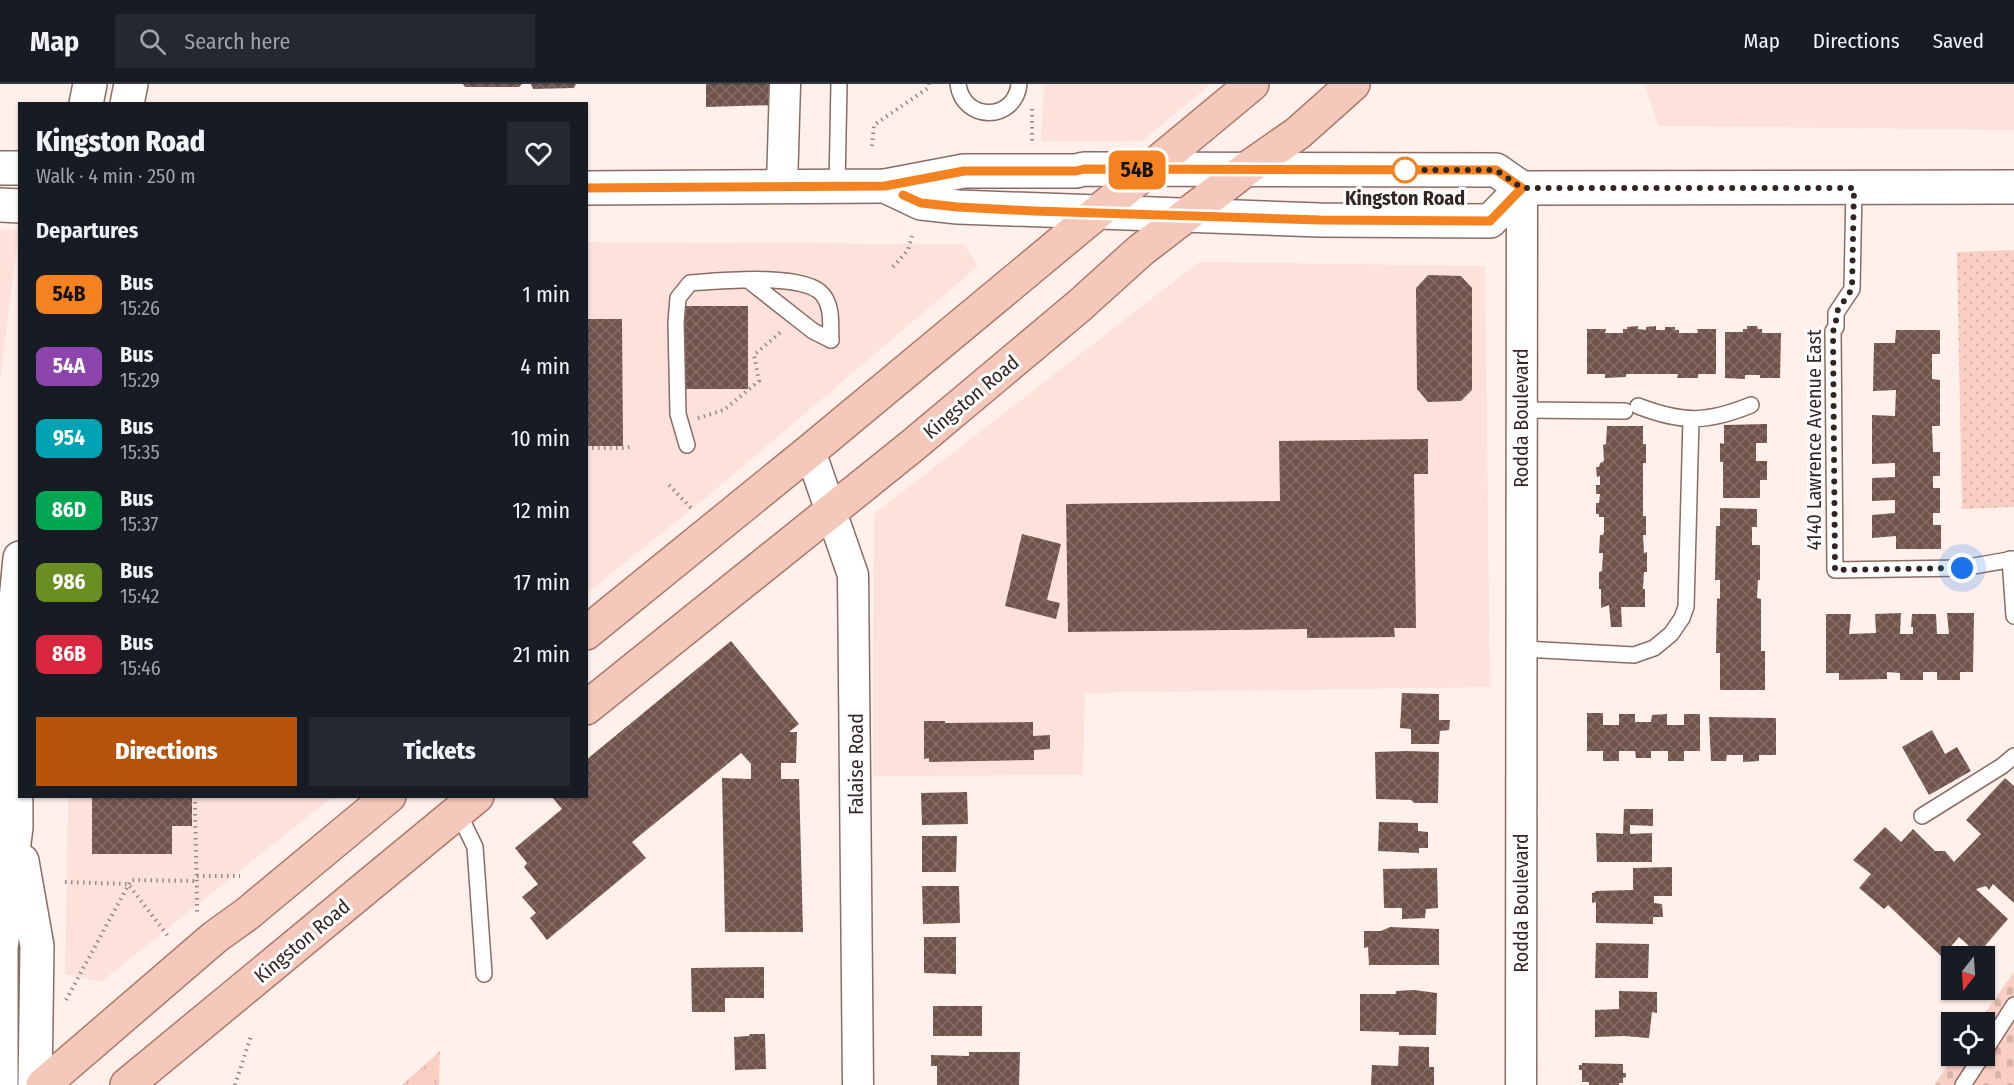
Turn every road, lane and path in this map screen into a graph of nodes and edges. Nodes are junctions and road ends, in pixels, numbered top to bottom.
1 (90, 84) edge
2 (131, 84) edge
3 (785, 84) edge
4 (838, 84) edge
5 (929, 84) edge
6 (958, 84) edge
7 (1252, 84) edge
8 (1353, 84) edge
9 (1018, 87) edge
10 (86, 102) edge
11 (127, 102) edge
12 (872, 146) dead end
13 (1033, 147) dead end
14 (0, 168) edge
15 (18, 168) edge
16 (1150, 170) junction
17 (1245, 170) junction
18 (782, 186) junction
19 (837, 186) junction
20 (885, 186) junction
21 (2014, 187) edge
22 (588, 188) edge
23 (1522, 188) junction
24 (1854, 188) junction
25 (0, 205) edge
26 (18, 206) edge
27 (1098, 213) junction
28 (1187, 216) junction
29 (912, 236) dead end
30 (893, 267) dead end
31 (748, 280) junction
32 (787, 327) dead end
33 (1751, 405) dead end
34 (1521, 410) junction
35 (697, 418) dead end
36 (1691, 420) junction
37 (633, 446) dead end
38 (687, 446) dead end
39 (588, 448) edge
40 (810, 451) junction
41 (669, 485) dead end
42 (691, 508) dead end
43 (831, 510) junction
44 (2012, 559) edge
45 (18, 579) edge
46 (2014, 616) edge
47 (588, 631) edge
48 (1522, 649) junction
49 (8, 655) edge
50 (588, 706) edge
51 (2014, 756) edge
52 (195, 798) edge
53 (387, 798) edge
54 (468, 804) edge
55 (1922, 816) dead end
56 (16, 827) junction
57 (240, 876) dead end
58 (197, 879) junction
59 (65, 882) dead end
60 (128, 884) junction
61 (197, 912) dead end
62 (168, 936) dead end
63 (484, 975) dead end
64 (64, 1004) dead end
65 (2014, 1005) edge
66 (1995, 1035) edge
67 (251, 1036) dead end
68 (1975, 1066) edge
69 (0, 1085) edge
70 (35, 1085) edge
71 (43, 1085) edge
72 (127, 1085) edge
73 (235, 1085) edge
74 (858, 1085) edge
75 (1521, 1085) edge
76 (1963, 1085) edge

1 - 10 main road
2 - 11 main road
3 - 18 street
4 - 19 lane
5 - 12 path
6 - 9 lane
7 - 16 main road
8 - 17 main road, Kingston Road
9 - 13 path
14 - 15 main road
16 - 17 main road
16 - 20 main road
16 - 27 main road
17 - 23 main road
17 - 28 main road, Kingston Road
18 - 19 main road
18 - 22 main road
19 - 20 main road
20 - 27 main road
21 - 24 main road
23 - 24 main road
23 - 28 main road
23 - 34 street, Rodda Boulevard
24 - 44 lane, 4140 Lawrence Avenue East
25 - 26 main road
27 - 28 main road
27 - 40 main road
28 - 43 main road, Kingston Road
29 - 30 path
31 - 31 lane
31 - 38 lane
32 - 35 path
33 - 36 lane
34 - 36 lane
34 - 48 street, Rodda Boulevard
36 - 48 lane
37 - 39 path
40 - 43 street, Falaise Road
40 - 47 main road
41 - 42 path
43 - 50 main road, Kingston Road
43 - 74 street, Falaise Road
44 - 46 lane
45 - 49 main road
48 - 75 street, Rodda Boulevard
49 - 56 main road
51 - 55 lane
52 - 58 path
53 - 71 main road
54 - 63 lane
54 - 72 main road, Kingston Road
56 - 69 main road
56 - 70 main road
57 - 58 path
58 - 60 path
58 - 61 path
59 - 60 path
60 - 62 path
60 - 64 path
65 - 66 lane
67 - 73 path
68 - 76 lane

